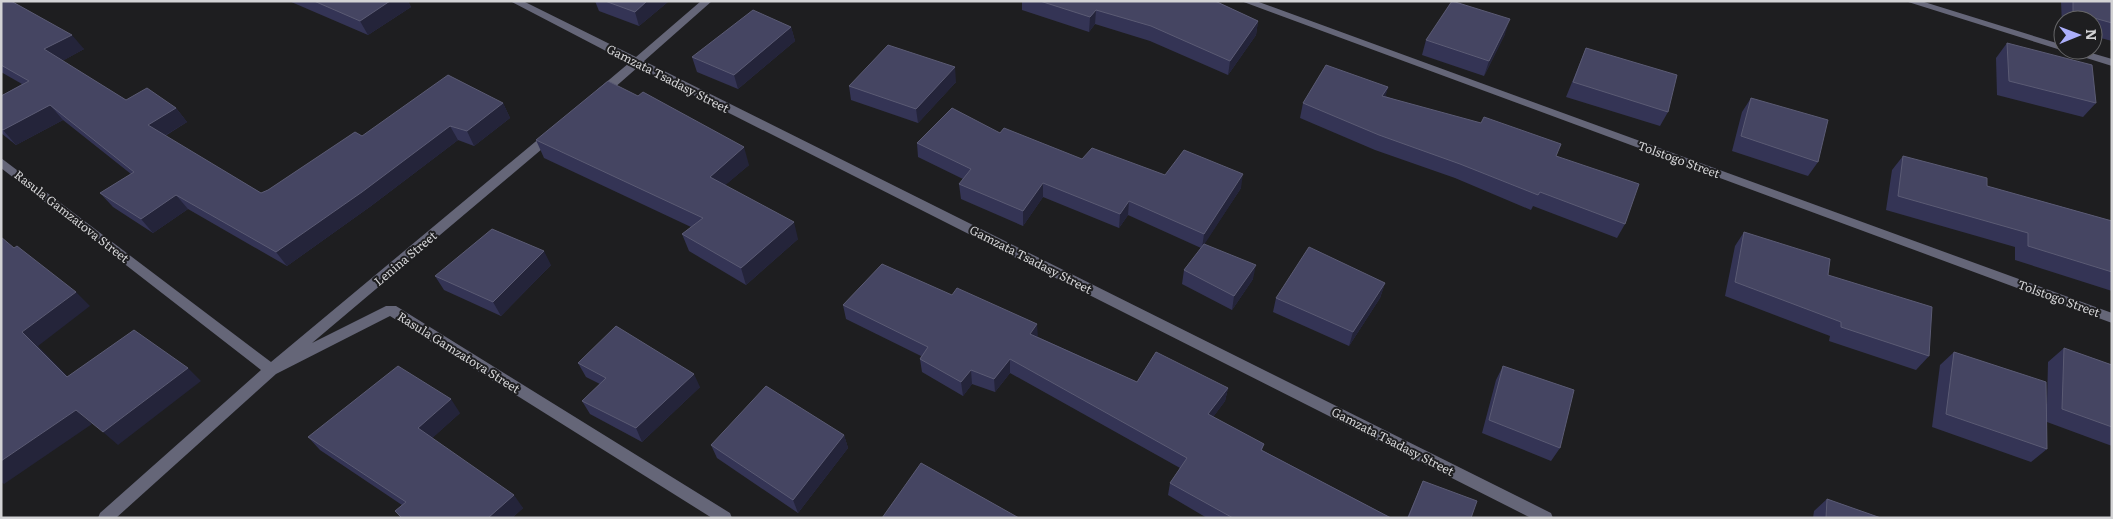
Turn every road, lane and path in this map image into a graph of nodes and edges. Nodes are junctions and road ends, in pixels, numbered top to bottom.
1 (515, 1) edge
2 (707, 1) edge
3 (1246, 1) edge
4 (1910, 1) edge
5 (2053, 45) edge
6 (637, 62) junction
7 (592, 101) edge
8 (561, 126) edge
9 (1, 162) edge
10 (2112, 318) edge
11 (272, 370) junction
12 (105, 518) edge
13 (726, 518) edge
14 (1546, 518) edge

1 - 6 street, Gamzata Tsadasy Street
2 - 6 street
3 - 10 street, Tolstogo Street
4 - 5 street
6 - 7 street
6 - 14 street, Gamzata Tsadasy Street
8 - 11 street, Lenina Street
9 - 11 street, Rasula Gamzatova Street
11 - 12 street, Lenina Street
11 - 13 street, Rasula Gamzatova Street

